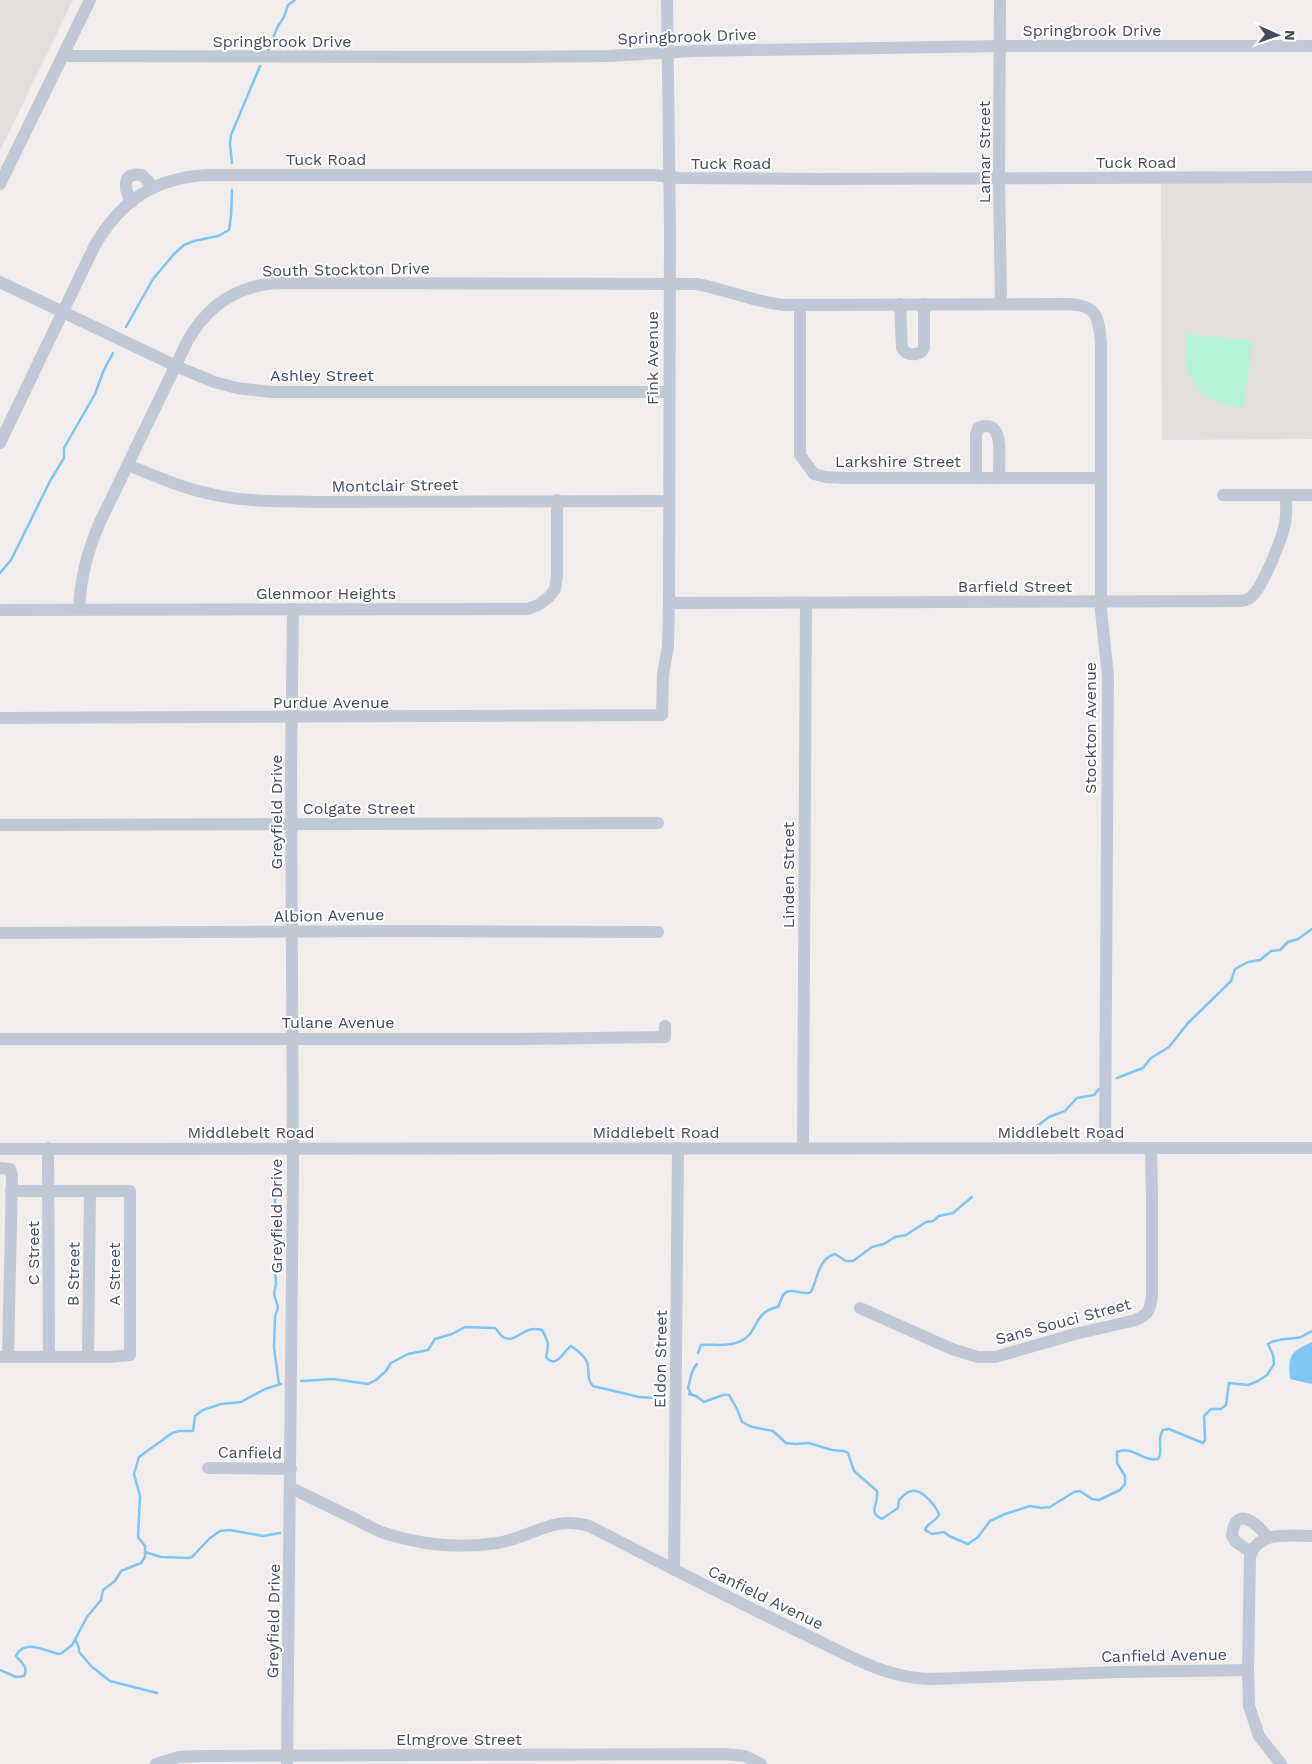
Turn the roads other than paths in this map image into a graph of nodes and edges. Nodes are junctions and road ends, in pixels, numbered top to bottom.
1 (90, 0) edge
2 (667, 0) edge
3 (1000, 0) edge
4 (1000, 46) junction
5 (1312, 46) edge
6 (668, 53) junction
7 (63, 56) junction
8 (669, 177) junction
9 (1312, 177) edge
10 (999, 178) junction
11 (1, 182) edge
12 (152, 188) junction
13 (132, 202) junction
14 (0, 282) edge
15 (669, 284) junction
16 (900, 304) junction
17 (924, 304) junction
18 (1001, 304) junction
19 (800, 306) junction
20 (1092, 310) joint
21 (63, 311) junction
22 (176, 366) junction
23 (668, 392) junction
24 (0, 444) edge
25 (128, 465) junction
26 (976, 478) junction
27 (998, 478) junction
28 (1100, 478) junction
29 (1223, 495) dead end
30 (1312, 495) edge
31 (1286, 496) junction
32 (557, 500) junction
33 (668, 501) junction
34 (1101, 602) junction
35 (669, 603) junction
36 (806, 603) junction
37 (293, 609) junction
38 (0, 610) edge
39 (79, 610) junction
40 (662, 715) joint
41 (0, 718) edge
42 (292, 718) junction
43 (658, 823) dead end
44 (292, 824) junction
45 (0, 825) edge
46 (292, 932) junction
47 (658, 932) dead end
48 (0, 933) edge
49 (665, 1026) dead end
50 (0, 1039) edge
51 (293, 1039) junction
52 (48, 1148) junction
53 (293, 1148) junction
54 (678, 1148) junction
55 (803, 1148) junction
56 (1105, 1148) junction
57 (1150, 1148) junction
58 (1312, 1148) edge
59 (0, 1149) edge
60 (0, 1168) edge
61 (11, 1191) junction
62 (49, 1191) junction
63 (90, 1191) junction
64 (860, 1308) dead end
65 (4, 1357) edge
66 (49, 1357) junction
67 (88, 1357) junction
68 (208, 1468) dead end
69 (291, 1469) junction
70 (291, 1488) junction
71 (1312, 1536) edge
72 (674, 1570) junction
73 (1248, 1670) junction
74 (287, 1760) edge
75 (156, 1764) edge
76 (761, 1764) edge
77 (1281, 1764) edge

1 - 7 street
2 - 6 street, Fink Avenue
3 - 4 street, Lamar Street
4 - 5 street, Springbrook Drive
4 - 6 street, Springbrook Drive
4 - 10 street, Lamar Street
6 - 7 street, Springbrook Drive
6 - 8 street, Fink Avenue
7 - 11 street
8 - 10 street, Tuck Road
8 - 12 street, Tuck Road
8 - 15 street, Fink Avenue
9 - 10 street, Tuck Road
10 - 18 street, Lamar Street
12 - 13 street, Tuck Road
12 - 13 street
13 - 21 street, Tuck Road
14 - 21 street, Ashley Street
15 - 19 street, South Stockton Drive
15 - 22 street, South Stockton Drive
15 - 23 street, Fink Avenue
16 - 17 street, South Stockton Drive
16 - 17 street
16 - 19 street, South Stockton Drive
17 - 18 street, South Stockton Drive
18 - 20 street, South Stockton Drive
19 - 26 street, Larkshire Street
20 - 28 street, Stockton Avenue
21 - 22 street, Ashley Street
21 - 24 street, Tuck Road
22 - 23 street, Ashley Street
22 - 25 street, South Stockton Drive
23 - 33 street, Fink Avenue
25 - 32 street, Montclair Street
25 - 39 street, South Stockton Drive
26 - 27 street, Larkshire Street
26 - 27 street, Larkshire Street
27 - 28 street, Larkshire Street
28 - 34 street, Stockton Avenue
29 - 31 street
30 - 31 street
31 - 34 street, Barfield Street
32 - 33 street, Montclair Street
32 - 37 street, Glenmoor Heights
33 - 35 street, Fink Avenue
34 - 36 street, Barfield Street
34 - 56 street, Stockton Avenue
35 - 36 street, Barfield Street
35 - 40 street, Fink Avenue
36 - 55 street, Linden Street
37 - 39 street, Glenmoor Heights
37 - 42 street, Greyfield Drive
38 - 39 street, Glenmoor Heights
40 - 42 street, Purdue Avenue
41 - 42 street, Purdue Avenue
42 - 44 street, Greyfield Drive
43 - 44 street, Colgate Street
44 - 45 street, Colgate Street
44 - 46 street, Greyfield Drive
46 - 47 street, Albion Avenue
46 - 48 street, Albion Avenue
46 - 51 street, Greyfield Drive
49 - 51 street, Tulane Avenue
50 - 51 street, Tulane Avenue
51 - 53 street, Greyfield Drive
52 - 53 street, Middlebelt Road
52 - 59 street, Middlebelt Road
52 - 62 street, C Street
53 - 54 street, Middlebelt Road
53 - 69 street, Greyfield Drive
54 - 55 street, Middlebelt Road
54 - 72 street, Eldon Street
55 - 56 street, Middlebelt Road
56 - 57 street, Middlebelt Road
57 - 58 street, Middlebelt Road
57 - 64 street, Sans Souci Street
60 - 61 street
61 - 62 street, A Street
61 - 65 street
62 - 63 street, A Street
62 - 66 street, C Street
63 - 67 street, B Street
63 - 67 street, A Street
65 - 66 street
66 - 67 street
68 - 69 street, Canfield
69 - 70 street, Greyfield Drive
70 - 72 street, Canfield Avenue
70 - 74 street, Greyfield Drive
71 - 73 street
72 - 73 street, Canfield Avenue
73 - 77 street
74 - 75 street, Elmgrove Street
74 - 76 street, Elmgrove Street

